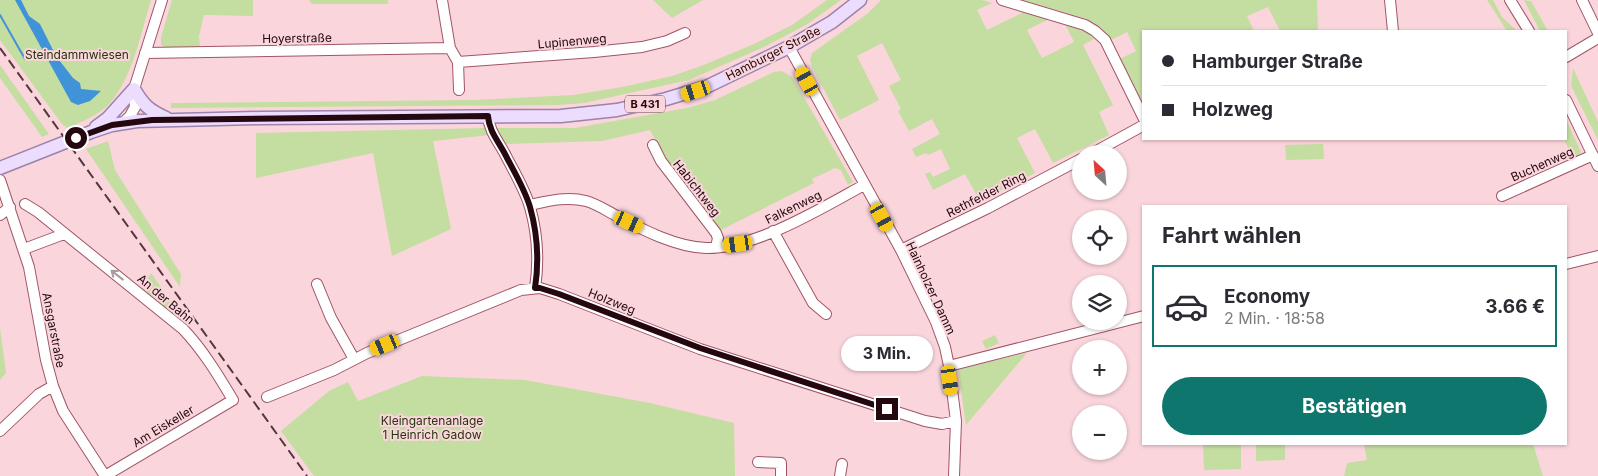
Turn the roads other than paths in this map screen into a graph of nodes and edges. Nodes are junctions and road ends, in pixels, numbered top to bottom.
1 (162, 0) edge
2 (442, 0) edge
3 (860, 0) edge
4 (1002, 0) edge
5 (1390, 0) edge
6 (1510, 0) edge
7 (1582, 0) edge
8 (1393, 30) edge
9 (1528, 30) edge
10 (685, 33) dead end
11 (1598, 33) edge
12 (1598, 38) edge
13 (450, 48) junction
14 (788, 48) junction
15 (145, 53) junction
16 (1567, 56) edge
17 (458, 62) junction
18 (134, 88) junction
19 (459, 90) dead end
20 (1567, 102) edge
21 (1142, 115) edge
22 (488, 116) junction
23 (168, 119) junction
24 (131, 120) junction
25 (1142, 126) edge
26 (90, 132) junction
27 (653, 144) dead end
28 (1107, 145) edge
29 (1593, 155) junction
30 (1072, 164) edge
31 (1598, 166) edge
32 (0, 168) edge
33 (0, 180) edge
34 (864, 185) junction
35 (1502, 196) dead end
36 (0, 198) edge
37 (25, 204) dead end
38 (10, 206) junction
39 (530, 206) junction
40 (0, 215) edge
41 (773, 231) junction
42 (64, 234) junction
43 (716, 247) junction
44 (24, 249) junction
45 (901, 250) junction
46 (1598, 256) edge
47 (1567, 264) edge
48 (317, 284) dead end
49 (535, 288) junction
50 (826, 314) dead end
51 (1142, 317) edge
52 (354, 359) junction
53 (948, 366) junction
54 (53, 386) junction
55 (267, 397) dead end
56 (233, 400) joint
57 (956, 422) junction
58 (0, 431) edge
59 (758, 462) dead end
60 (842, 464) dead end
61 (106, 476) edge
62 (781, 476) edge
63 (840, 476) edge
64 (954, 476) edge

1 - 15 street
2 - 13 street
3 - 14 main road, Hamburger Straße / B 431
4 - 21 street
5 - 8 street
6 - 9 street
7 - 11 street
10 - 17 street, Lupinenweg
12 - 16 street
13 - 15 street, Hoyerstraße
13 - 17 street
14 - 22 main road, Hamburger Straße / B 431
14 - 34 street, Hainholzer Damm
15 - 18 street
17 - 19 street
18 - 23 main road
18 - 24 street
18 - 26 main road
20 - 29 street
22 - 23 main road, Hamburger Straße / B 431
22 - 39 street
23 - 24 main road, Hamburger Straße / B 431
24 - 26 main road, Hamburger Straße / B 431
25 - 28 street
26 - 32 main road, Hamburger Straße / B 431
27 - 43 street, Habichtweg
29 - 31 street
29 - 35 street, Buchenweg
30 - 45 street, Rethfelder Ring
33 - 38 street, Ansgarstraße
34 - 41 street, Falkenweg
34 - 45 street, Hainholzer Damm
36 - 38 street
37 - 42 street, An der Bahn
38 - 40 street
38 - 44 street, Ansgarstraße
39 - 43 street, Falkenweg
39 - 49 street
41 - 43 street, Falkenweg
41 - 50 street
42 - 44 street
56 -> 42 street, An der Bahn
44 - 54 street, Ansgarstraße
45 - 53 street, Hainholzer Damm
46 - 47 street
48 - 52 street
49 - 52 street, Holzweg
49 - 57 street, Holzweg
51 - 53 street
52 - 55 street, Holzweg
53 - 57 street, Hainholzer Damm
54 - 58 street
54 - 61 street, Ansgarstraße
56 - 61 street, Am Eiskeller
57 - 64 street, Hainholzer Damm
59 - 62 street
60 - 63 street

